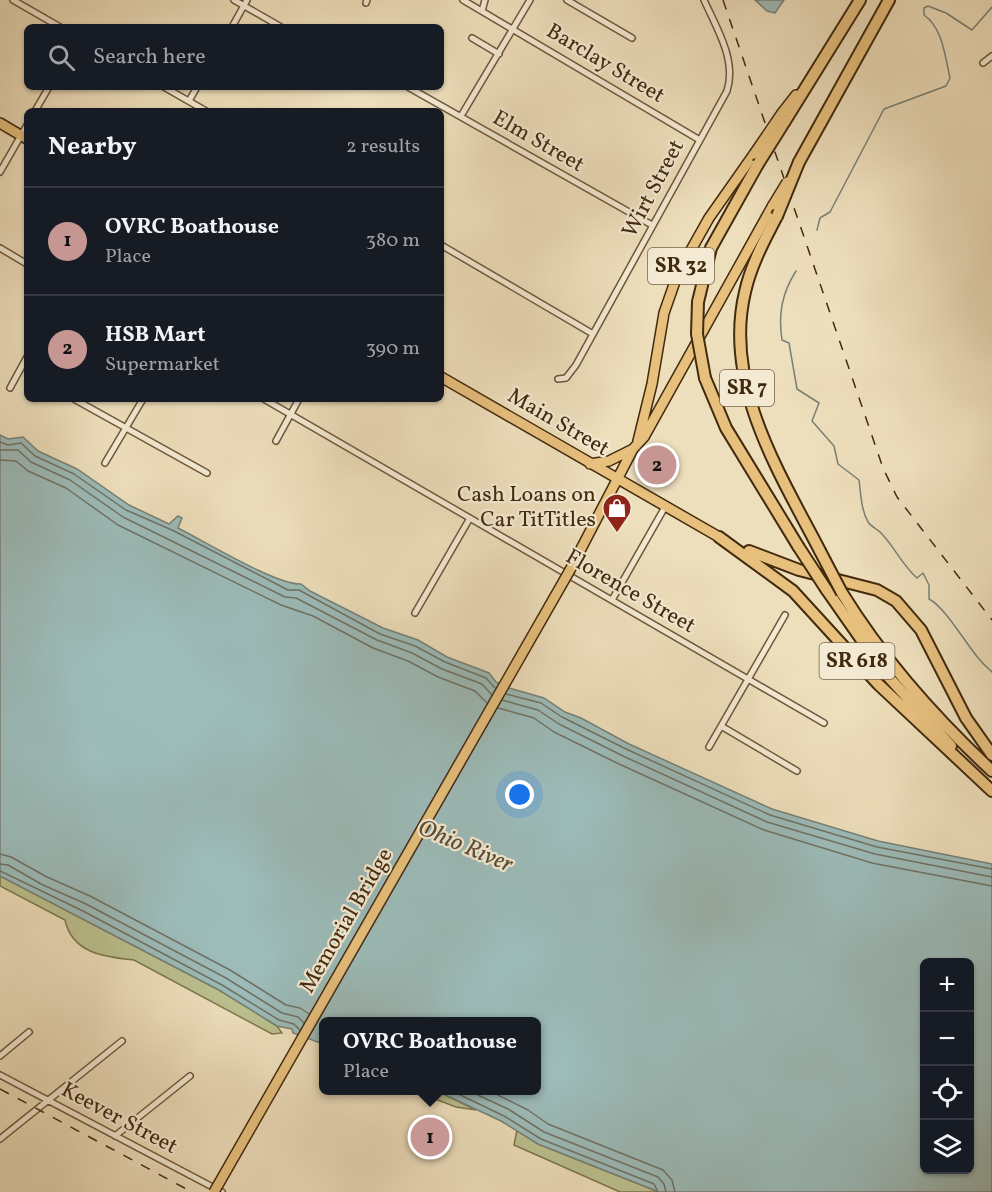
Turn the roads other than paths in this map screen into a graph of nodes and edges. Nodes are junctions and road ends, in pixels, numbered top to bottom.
1 (13, 0) edge
2 (234, 0) edge
3 (463, 0) edge
4 (485, 0) edge
5 (530, 0) edge
6 (567, 0) edge
7 (704, 0) edge
8 (860, 0) edge
9 (889, 0) edge
10 (245, 3) edge
11 (482, 11) junction
12 (55, 24) edge
13 (234, 24) edge
14 (276, 24) edge
15 (514, 30) junction
16 (472, 38) dead end
17 (632, 38) dead end
18 (499, 54) junction
19 (992, 56) edge
20 (983, 63) dead end
21 (47, 90) edge
22 (169, 90) edge
23 (195, 90) edge
24 (413, 90) edge
25 (189, 101) junction
26 (37, 108) edge
27 (201, 108) edge
28 (461, 116) junction
29 (0, 123) edge
30 (24, 137) edge
31 (698, 139) junction
32 (756, 159) junction
33 (0, 172) edge
34 (775, 211) junction
35 (652, 225) junction
36 (444, 247) edge
37 (0, 248) edge
38 (24, 262) edge
39 (593, 334) junction
40 (24, 362) edge
41 (21, 368) junction
42 (24, 370) edge
43 (444, 379) edge
44 (558, 379) dead end
45 (10, 388) dead end
46 (79, 402) edge
47 (140, 402) edge
48 (269, 402) edge
49 (297, 402) edge
50 (290, 414) junction
51 (125, 428) junction
52 (276, 441) dead end
53 (636, 445) junction
54 (105, 463) dead end
55 (590, 464) junction
56 (207, 473) dead end
57 (618, 480) junction
58 (665, 507) junction
59 (470, 519) junction
60 (719, 537) junction
61 (612, 600) junction
62 (415, 613) dead end
63 (785, 615) dead end
64 (748, 680) junction
65 (824, 723) dead end
66 (721, 726) junction
67 (709, 747) dead end
68 (992, 755) edge
69 (797, 771) dead end
70 (992, 771) edge
71 (992, 784) edge
72 (992, 791) edge
73 (29, 1032) dead end
74 (122, 1041) dead end
75 (0, 1056) edge
76 (0, 1075) edge
77 (190, 1076) dead end
78 (48, 1100) junction
79 (115, 1136) junction
80 (0, 1139) edge
81 (214, 1192) edge
82 (222, 1192) edge

1 - 12 street
2 - 10 street
3 - 11 street, Barclay Street
4 - 11 street
5 - 15 street
6 - 17 street
7 - 31 street, Wirt Street
8 - 32 highway, SR 7, bridge
9 - 34 highway, SR 7, bridge
10 - 13 street
10 - 14 street
11 - 15 street, Barclay Street
15 - 18 street
15 - 31 street, Barclay Street
16 - 18 street
18 - 28 street
19 - 20 street
21 - 26 street
22 - 25 street
23 - 25 street
24 - 28 street, Elm Street
25 - 27 street
28 - 35 street, Elm Street
29 - 30 main road
30 - 33 street
31 - 35 street, Wirt Street
32 - 53 main road, SR 32
32 - 71 highway, SR 7, bridge
34 - 53 main road, SR 32
34 - 70 highway, SR 7, bridge
35 - 39 street, Wirt Street
36 - 39 street
37 - 38 street
39 - 44 street, Wirt Street
40 - 41 street
41 - 42 street
41 - 45 street
43 - 55 main road, Main Street
46 - 51 street
47 - 51 street
48 - 50 street, Florence Street
49 - 50 street
50 - 52 street
50 - 59 street, Florence Street
51 - 54 street
51 - 56 street
53 - 55 main road, SR 32
53 - 57 main road, SR 32
55 - 57 main road, Main Street
57 - 58 main road, Main Street
57 - 81 main road, Memorial Bridge, bridge
58 - 60 main road, Main Street
58 - 61 street
59 - 61 street, Florence Street
59 - 62 street
60 - 68 highway, SR 618
60 - 72 highway, SR 618
61 - 64 street, Florence Street
63 - 64 street
64 - 65 street, Florence Street
64 - 66 street
66 - 67 street
66 - 69 street
73 - 75 street
74 - 78 street
76 - 78 street, Keever Street
77 - 79 street
78 - 79 street, Keever Street
78 - 80 street
79 - 82 street, Keever Street

